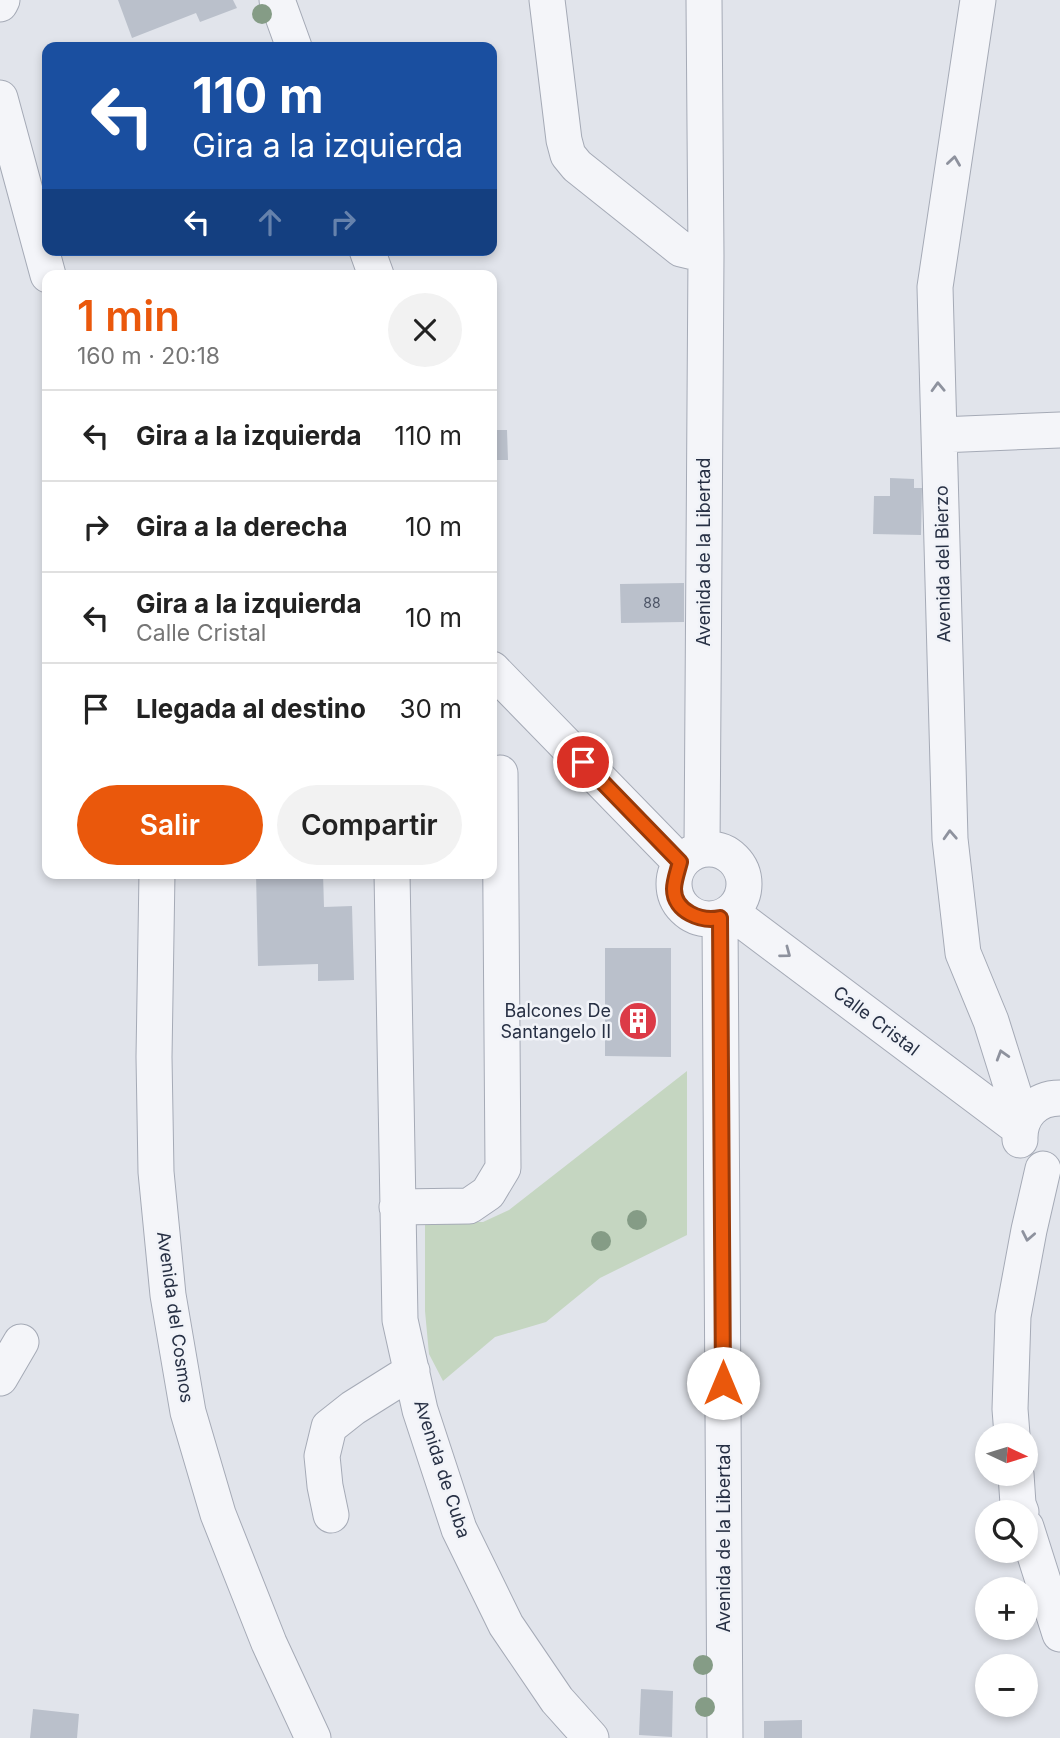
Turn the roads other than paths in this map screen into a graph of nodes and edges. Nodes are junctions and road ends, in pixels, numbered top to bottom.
1 (277, 0) edge
2 (547, 0) edge
3 (704, 0) edge
4 (978, 0) edge
5 (292, 42) edge
6 (0, 98) edge
7 (42, 253) edge
8 (706, 255) junction
9 (1060, 430) edge
10 (940, 435) junction
11 (497, 674) edge
12 (500, 773) dead end
13 (691, 855) junction
14 (157, 879) edge
15 (393, 879) edge
16 (726, 915) junction
17 (1060, 1098) edge
18 (1021, 1125) junction
19 (1051, 1170) edge
20 (397, 1207) junction
21 (21, 1342) dead end
22 (412, 1371) junction
23 (0, 1378) edge
24 (1011, 1423) edge
25 (331, 1515) dead end
26 (1037, 1563) edge
27 (1060, 1634) edge
28 (313, 1738) edge
29 (591, 1738) edge
30 (725, 1738) edge

1 - 5 street
2 - 8 street
3 - 8 street, Avenida de la Libertad
10 -> 4 street, Avenida del Bierzo
6 - 7 street
8 - 13 street, Avenida de la Libertad
9 - 10 street
18 -> 10 street, Avenida del Bierzo
11 - 13 street
12 - 20 street
13 - 16 street
13 - 16 street
14 - 28 street, Avenida del Cosmos
15 - 20 street, Avenida de Cuba
16 -> 18 street, Calle Cristal
16 - 30 street, Avenida de la Libertad
17 - 18 street
18 - 19 street, Avenida del Bierzo
19 -> 24 street
20 - 22 street, Avenida de Cuba
21 - 23 street
22 - 25 street
22 - 29 street, Avenida de Cuba
26 - 27 street

